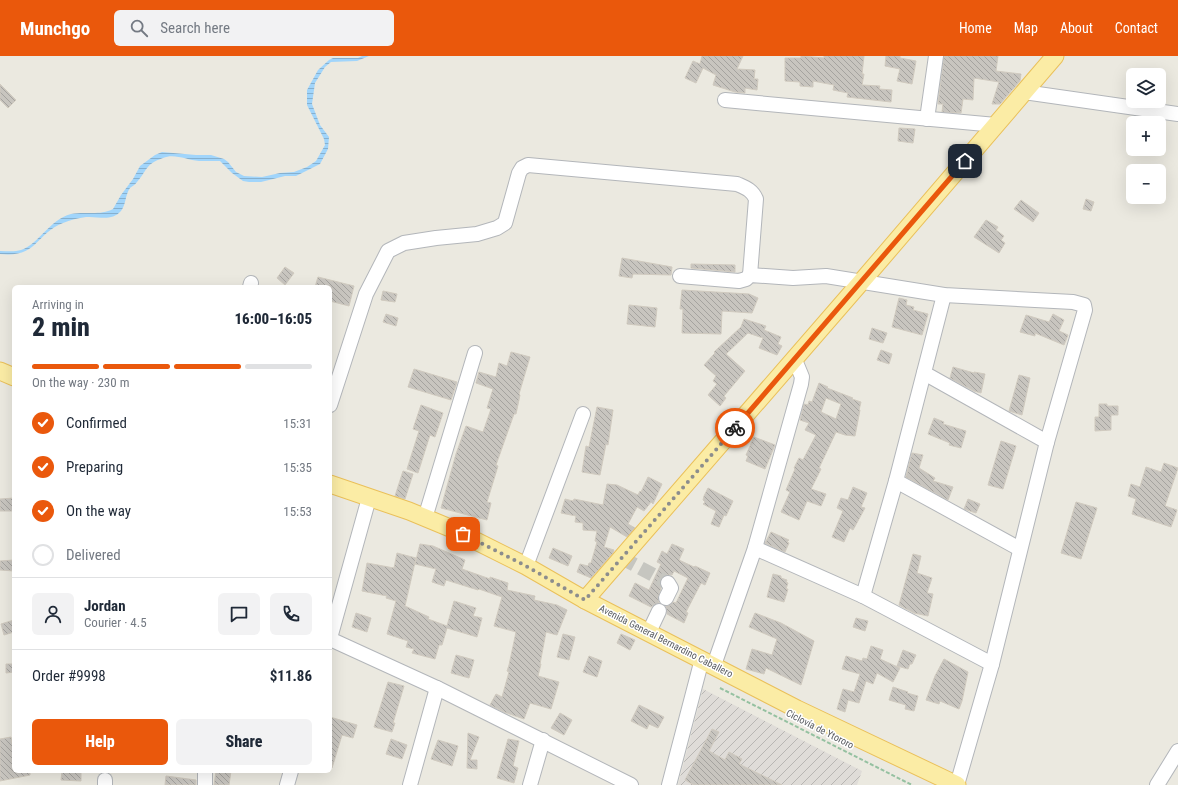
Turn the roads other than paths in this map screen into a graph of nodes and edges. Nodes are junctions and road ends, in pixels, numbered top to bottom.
1 (936, 56) edge
2 (1055, 56) edge
3 (1024, 92) junction
4 (725, 100) dead end
5 (1178, 114) edge
6 (927, 119) junction
7 (996, 125) junction
8 (750, 275) junction
9 (680, 276) dead end
10 (862, 281) junction
11 (944, 295) junction
12 (475, 352) dead end
13 (795, 360) junction
14 (0, 371) edge
15 (924, 373) junction
16 (12, 376) edge
17 (332, 399) edge
18 (583, 414) dead end
19 (1047, 442) junction
20 (896, 481) junction
21 (332, 485) edge
22 (368, 498) junction
23 (425, 518) junction
24 (755, 548) junction
25 (1020, 549) junction
26 (526, 566) junction
27 (668, 583) dead end
28 (863, 596) junction
29 (666, 598) dead end
30 (585, 600) junction
31 (659, 611) dead end
32 (332, 632) edge
33 (648, 632) junction
34 (332, 640) edge
35 (708, 662) junction
36 (992, 664) junction
37 (437, 688) junction
38 (543, 740) junction
39 (1178, 751) edge
40 (205, 773) edge
41 (290, 773) edge
42 (205, 785) edge
43 (287, 785) edge
44 (410, 785) edge
45 (530, 785) edge
46 (631, 785) edge
47 (669, 785) edge
48 (957, 785) edge
49 (1157, 785) edge

1 - 6 street
2 - 3 main road
3 - 5 street
3 - 7 main road
4 - 6 street
6 - 7 street
7 - 10 main road
8 - 9 street
8 - 10 street
8 - 17 street
10 - 11 street
10 - 13 main road
11 - 15 street
11 - 19 street
12 - 23 street
13 - 24 street
13 - 30 main road
14 - 16 main road
15 - 19 street
15 - 20 street
18 - 26 street
19 - 25 street
20 - 25 street
20 - 28 street
21 - 22 main road, Avenida General Bernardino Caballero
22 - 23 main road, Avenida General Bernardino Caballero
22 - 32 street
23 - 26 main road, Avenida General Bernardino Caballero
24 - 28 street
24 - 35 street
25 - 36 street
26 - 30 main road, Avenida General Bernardino Caballero
27 - 29 street
28 - 36 street
30 - 33 main road, Avenida General Bernardino Caballero
31 - 33 street
33 - 35 main road, Avenida General Bernardino Caballero
34 - 37 street
35 - 47 street
35 - 48 main road, Avenida General Bernardino Caballero
36 - 48 street
37 - 38 street
37 - 44 street
38 - 45 street
38 - 46 street
39 - 49 street
40 - 42 street
41 - 43 street

